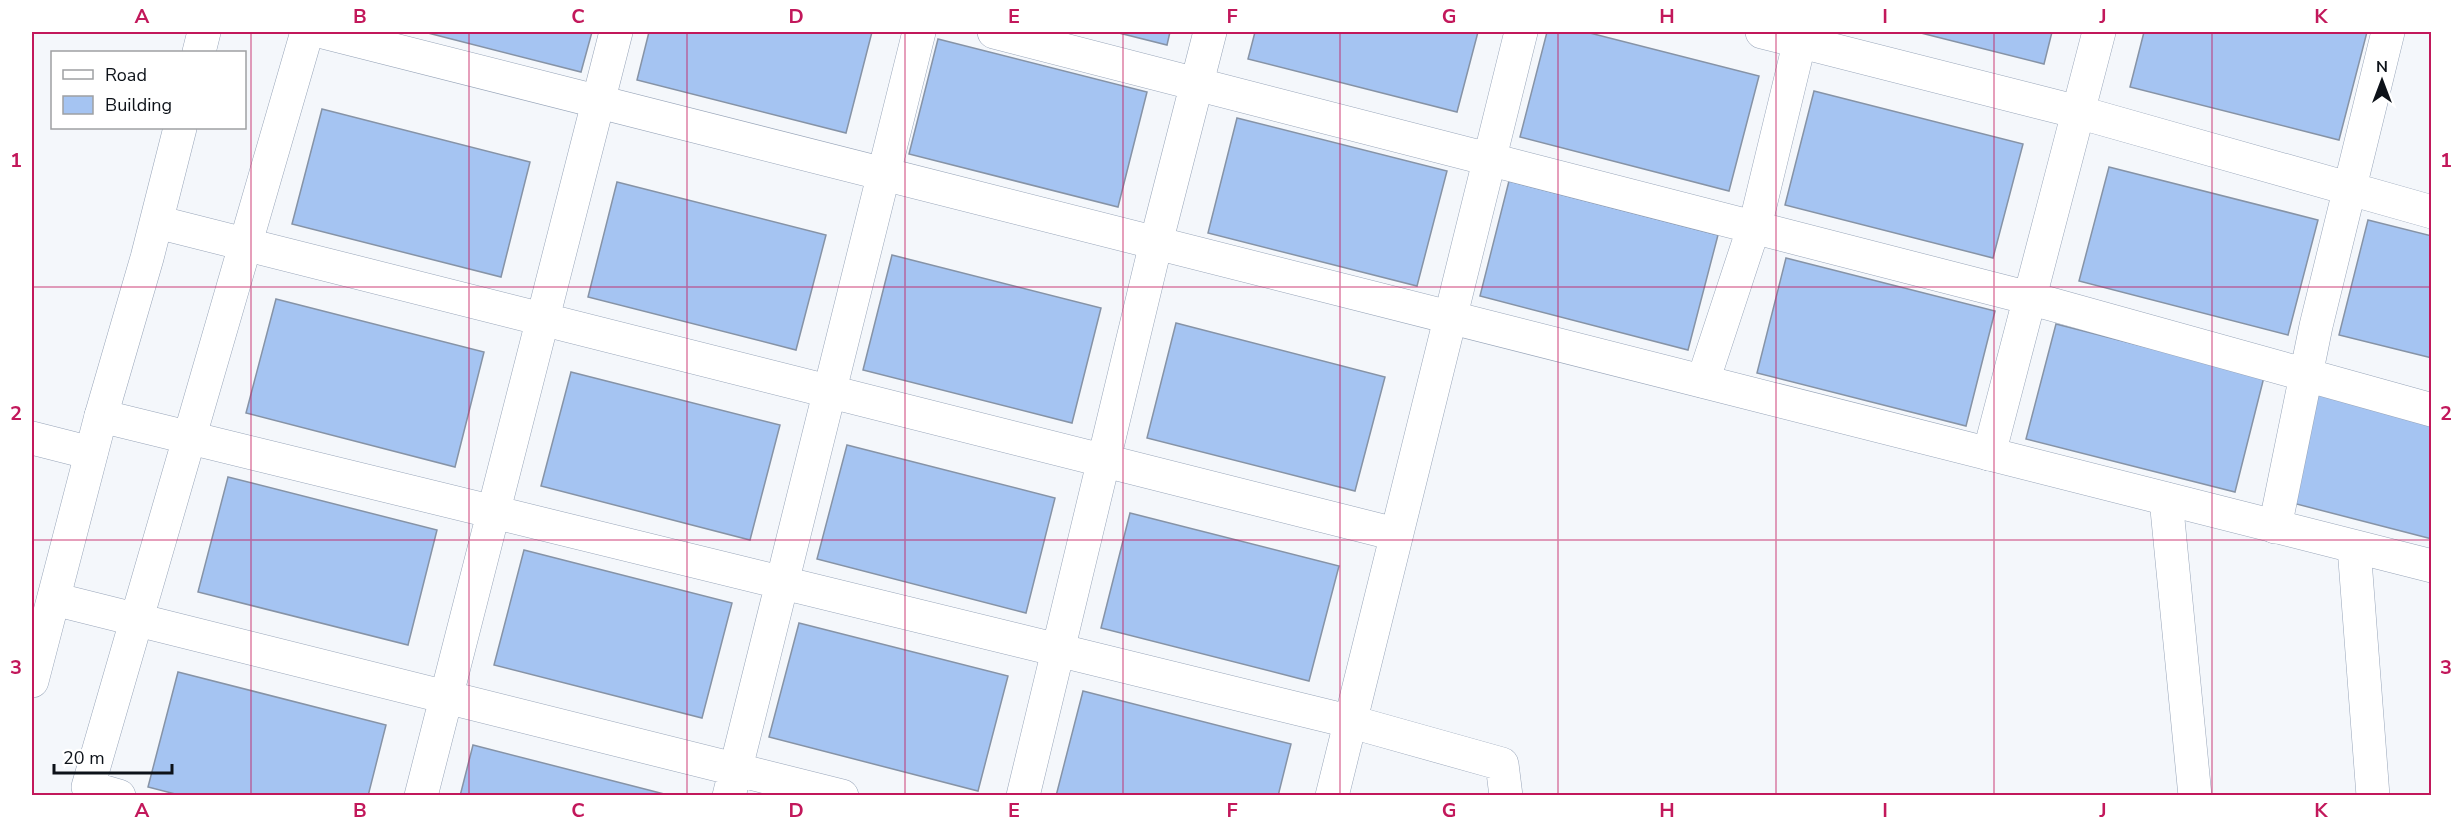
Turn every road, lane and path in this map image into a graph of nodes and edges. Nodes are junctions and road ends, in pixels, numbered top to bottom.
1 (204, 32) edge
2 (307, 32) edge
3 (323, 32) edge
4 (616, 32) edge
5 (919, 32) edge
6 (994, 32) edge
7 (1210, 32) edge
8 (1521, 32) edge
9 (1762, 32) edge
10 (2099, 32) edge
11 (2388, 32) edge
12 (1801, 36) edge
13 (199, 51) edge
14 (1197, 84) junction
15 (598, 101) junction
16 (2078, 112) junction
17 (180, 129) edge
18 (1489, 160) junction
19 (884, 174) junction
20 (2350, 189) junction
21 (2432, 212) edge
22 (156, 222) junction
23 (1754, 227) junction
24 (1156, 243) junction
25 (245, 244) junction
26 (2029, 298) junction
27 (1450, 317) junction
28 (543, 320) junction
29 (2306, 375) junction
30 (1703, 381) junction
31 (830, 391) junction
32 (2432, 410) edge
33 (101, 416) junction
34 (189, 437) junction
35 (32, 438) edge
36 (92, 453) junction
37 (1989, 454) junction
38 (1104, 460) junction
39 (2166, 499) junction
40 (494, 511) junction
41 (2275, 527) junction
42 (1395, 534) junction
43 (2354, 547) junction
44 (2432, 566) edge
45 (782, 582) junction
46 (54, 599) junction
47 (136, 620) junction
48 (1058, 650) junction
49 (32, 681) edge
50 (447, 697) junction
51 (1352, 722) junction
52 (732, 782) edge
53 (119, 795) edge
54 (421, 795) edge
55 (842, 795) edge
56 (1023, 795) edge
57 (1332, 795) edge
58 (1506, 795) edge
59 (2195, 795) edge
60 (2373, 795) edge

1 - 13 street
2 - 25 street
3 - 15 street
4 - 15 street
5 - 19 street
6 - 14 street
7 - 14 street
8 - 18 street
9 - 12 street
10 - 16 street
11 - 20 street
12 - 16 street
12 - 23 street
14 - 18 street
14 - 24 street
15 - 19 street
15 - 28 street
16 - 20 street
16 - 26 street
17 - 22 street
18 - 23 street
18 - 27 street
19 - 24 street
19 - 31 street
20 - 21 street
20 - 29 street
22 - 25 street
22 - 33 street
23 - 26 street
23 - 30 street
24 - 27 street
24 - 38 street
25 - 28 street
25 - 34 street
26 - 29 street
26 - 37 street
27 - 30 street
27 - 42 street
28 - 31 street
28 - 40 street
29 - 32 street
29 - 41 street
30 - 37 street
31 - 38 street
31 - 45 street
33 - 34 street
33 - 36 street
34 - 40 street
34 - 47 street
35 - 36 street
36 - 46 street
37 - 39 street
38 - 42 street
38 - 48 street
39 - 41 street
39 - 59 street
40 - 45 street
40 - 50 street
41 - 43 street
42 - 51 street
43 - 44 street
43 - 60 street
45 - 48 street
45 - 52 street
46 - 47 street
46 - 49 street
47 - 50 street
47 - 53 street
48 - 51 street
48 - 56 street
50 - 52 street
50 - 54 street
51 - 57 street
51 - 58 street
52 - 55 street

